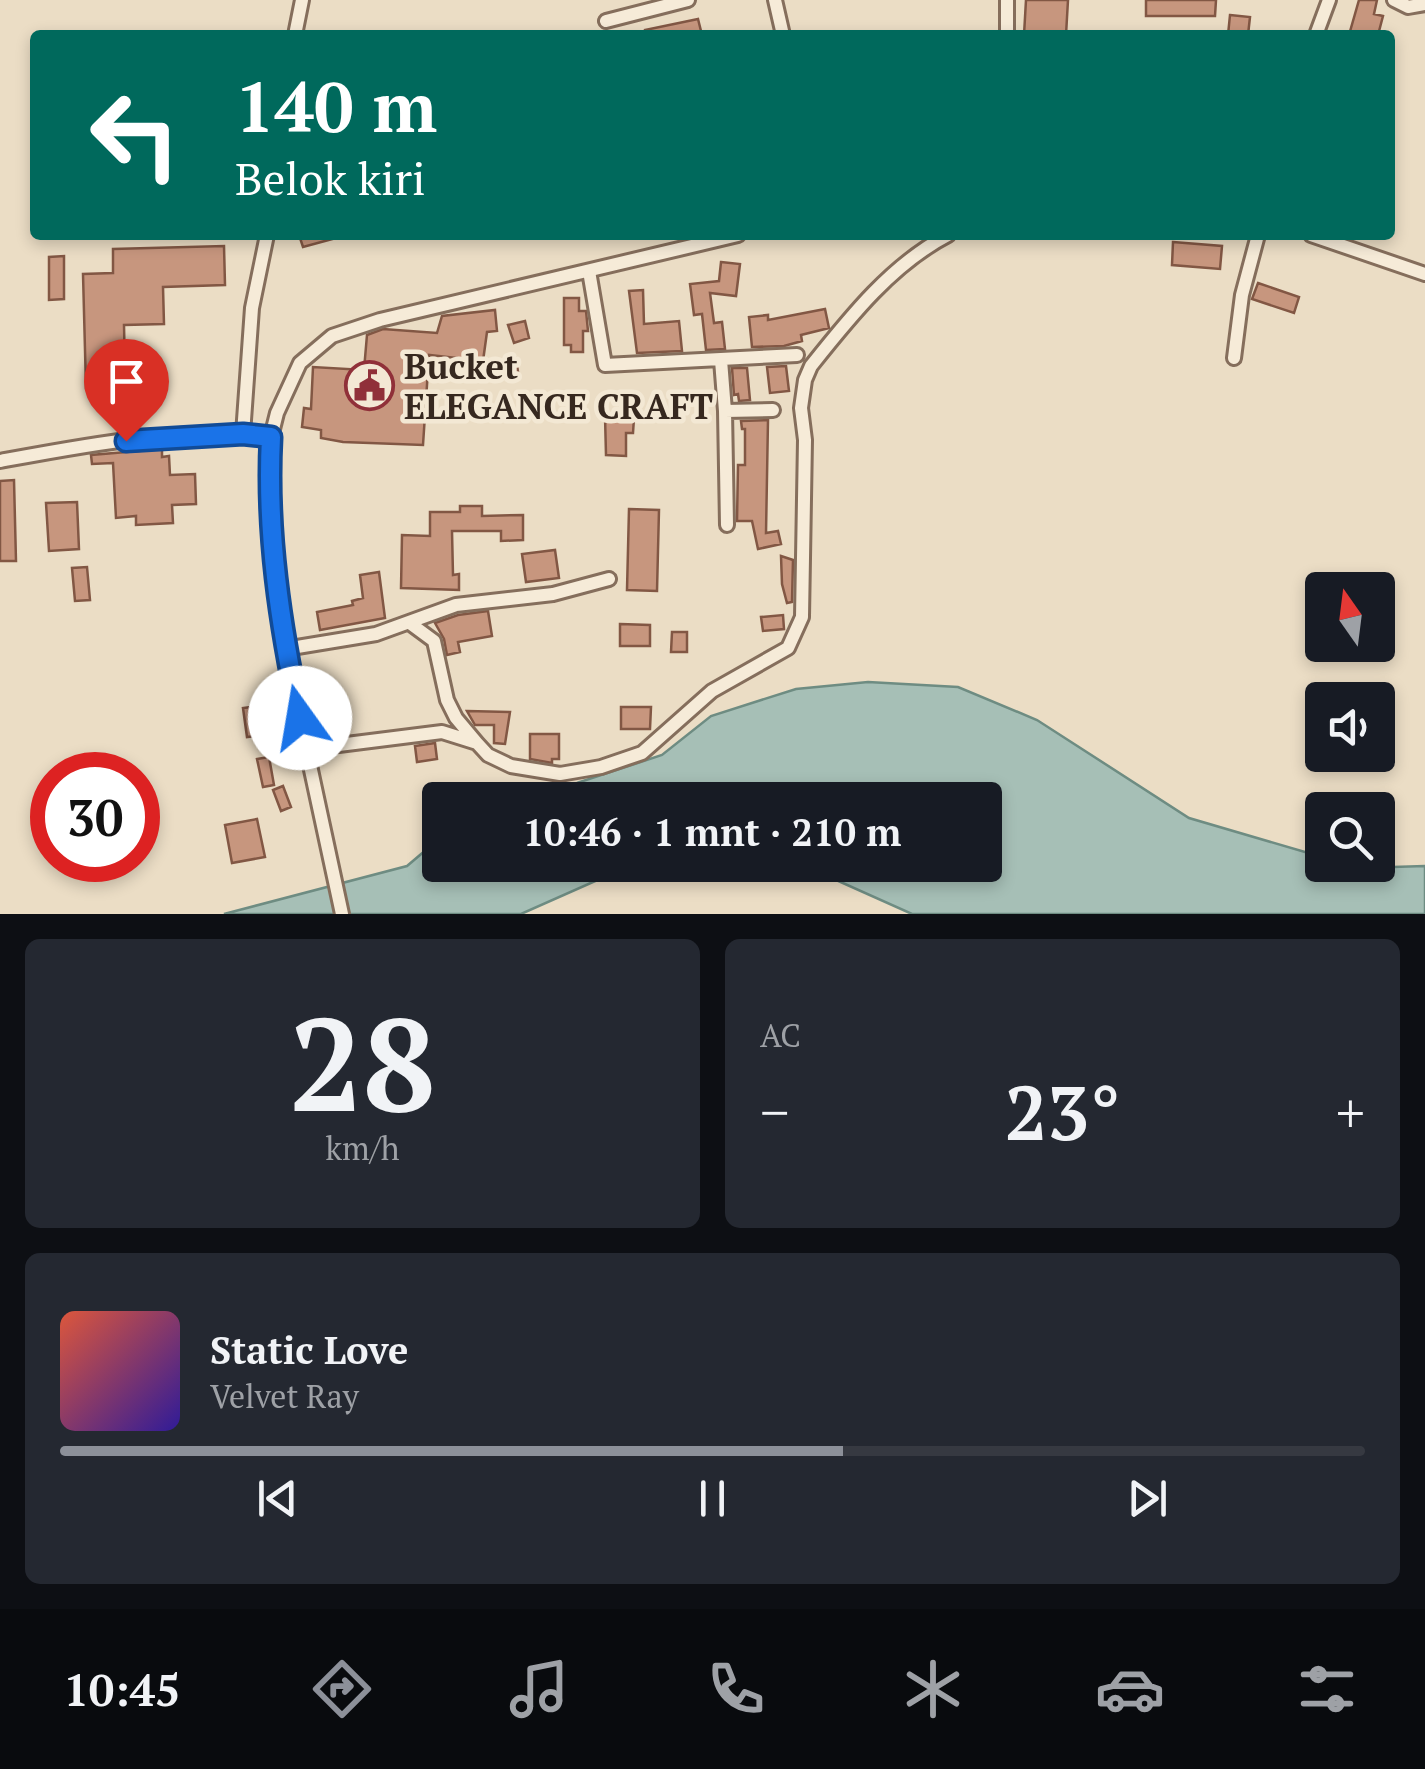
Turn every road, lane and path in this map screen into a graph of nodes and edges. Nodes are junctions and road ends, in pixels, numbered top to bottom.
1 (302, 0) edge
2 (688, 0) edge
3 (776, 0) edge
4 (1008, 0) edge
5 (1329, 0) edge
6 (1394, 0) edge
7 (1422, 7) edge
8 (606, 20) dead end
9 (296, 30) edge
10 (782, 30) edge
11 (1007, 30) edge
12 (1318, 30) edge
13 (266, 240) edge
14 (717, 240) edge
15 (939, 240) edge
16 (1257, 240) edge
17 (1326, 240) edge
18 (590, 271) junction
19 (1425, 274) edge
20 (798, 355) dead end
21 (1234, 358) dead end
22 (721, 360) junction
23 (773, 410) dead end
24 (725, 411) junction
25 (243, 434) junction
26 (271, 437) junction
27 (0, 461) edge
28 (726, 525) dead end
29 (609, 579) dead end
30 (411, 624) junction
31 (285, 649) junction
32 (477, 743) junction
33 (307, 749) junction
34 (342, 914) edge

1 - 9 street
2 - 8 street
3 - 10 street
4 - 11 street
5 - 12 street
6 - 7 street
13 - 25 street
14 - 18 street
15 - 32 street
16 - 21 street
17 - 19 street
18 - 22 street
18 - 26 street
20 - 22 street
22 - 24 street
23 - 24 street
24 - 28 street
25 - 26 street
25 - 27 street
26 - 31 street
29 - 30 street
30 - 31 street
30 - 32 street
31 - 33 street
32 - 33 street
33 - 34 street

